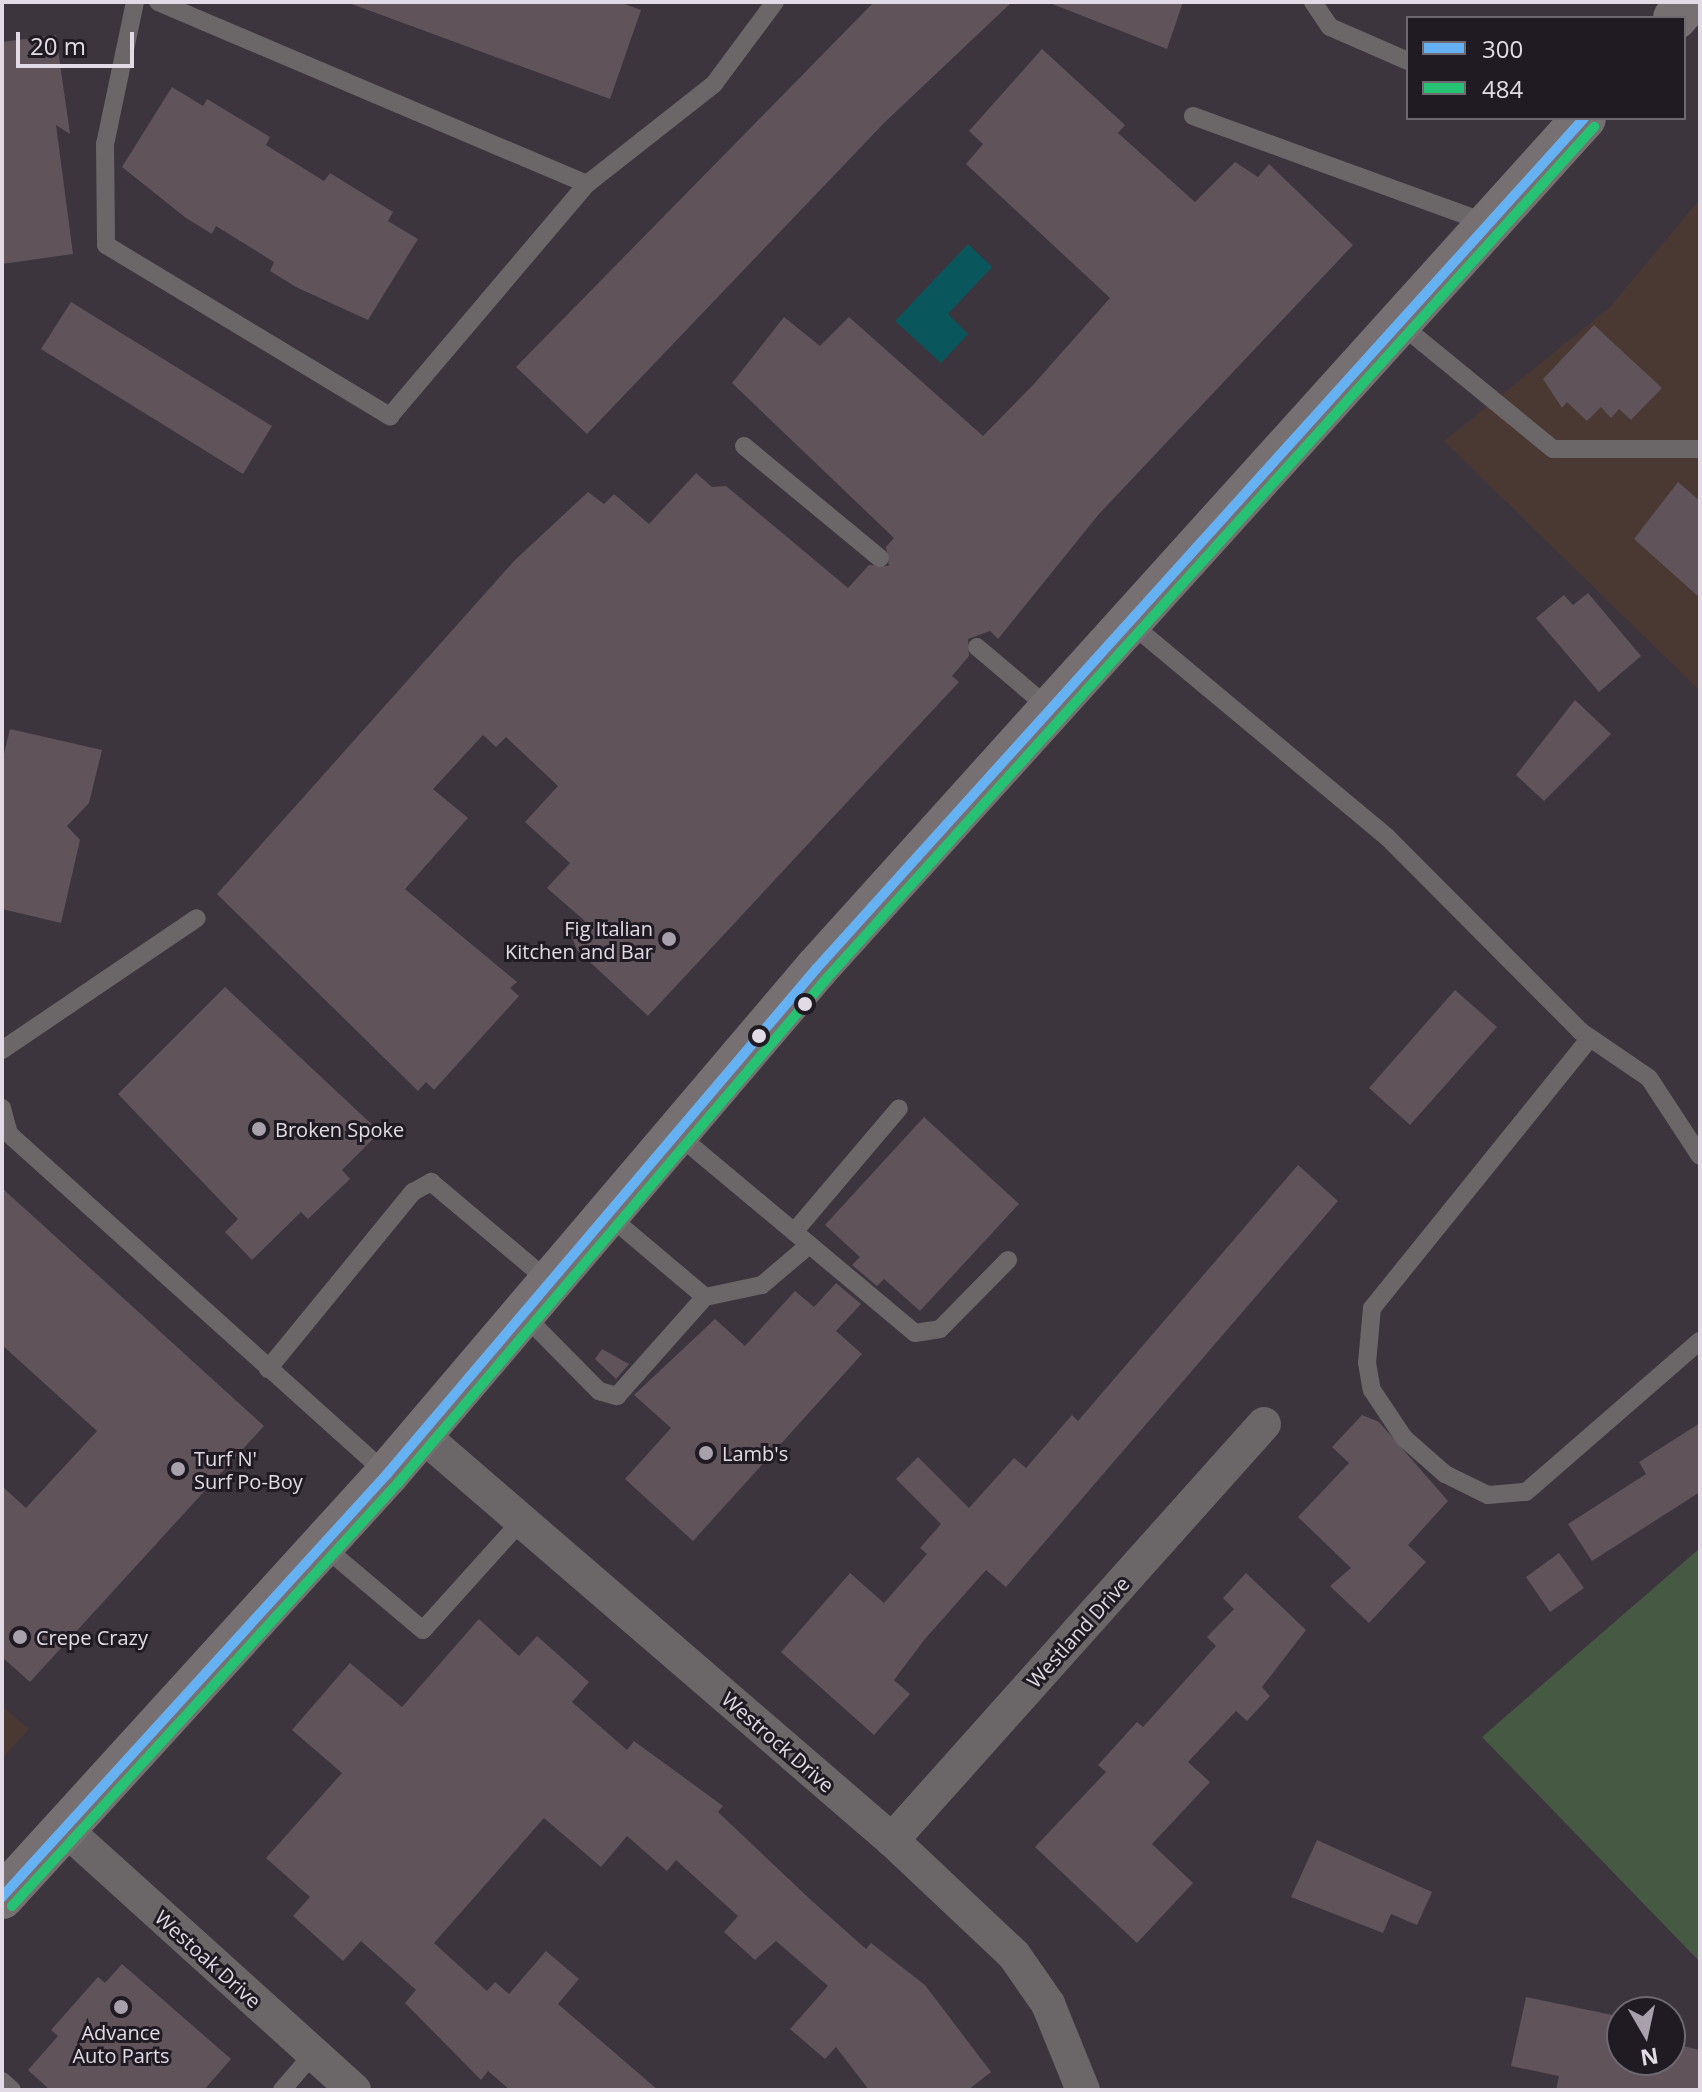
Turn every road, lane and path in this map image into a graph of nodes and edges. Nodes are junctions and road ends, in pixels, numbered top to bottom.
1 (135, 2) edge
2 (158, 2) edge
3 (775, 2) edge
4 (1313, 2) edge
5 (1406, 60) edge
6 (1193, 116) dead end
7 (1582, 120) edge
8 (587, 184) junction
9 (1489, 224) junction
10 (1399, 323) junction
11 (744, 446) dead end
12 (1700, 449) edge
13 (880, 558) dead end
14 (1129, 622) junction
15 (977, 647) dead end
16 (1050, 709) junction
17 (197, 918) dead end
18 (1590, 1038) junction
19 (2, 1050) edge
20 (2, 1108) edge
21 (899, 1108) dead end
22 (677, 1134) junction
23 (6, 1138) edge
24 (1700, 1156) edge
25 (608, 1215) junction
26 (794, 1232) junction
27 (809, 1245) junction
28 (1008, 1260) dead end
29 (705, 1297) junction
30 (537, 1299) junction
31 (1700, 1341) edge
32 (268, 1369) junction
33 (1264, 1424) dead end
34 (421, 1434) junction
35 (387, 1474) junction
36 (521, 1521) junction
37 (322, 1545) junction
38 (64, 1828) junction
39 (892, 1840) junction
40 (2, 1897) edge
41 (313, 2054) junction
42 (2, 2081) edge
43 (12, 2090) edge
44 (282, 2090) edge
45 (354, 2090) edge
46 (1083, 2090) edge

1 - 8 lane
2 - 8 lane
3 - 8 lane
4 - 5 lane
6 - 9 lane
7 - 9 main road
9 - 10 main road
10 - 12 lane
10 - 14 main road
11 - 13 lane
14 - 16 main road
14 - 18 lane
15 - 16 lane
16 - 22 main road
17 - 19 lane
18 - 24 lane
18 - 31 lane
20 - 23 lane
21 - 26 lane
22 - 25 main road
22 - 26 lane
23 - 32 lane
25 - 29 lane
25 - 30 main road
26 - 27 lane
27 - 28 lane
27 - 29 lane
29 - 30 lane
30 - 32 lane
30 - 34 main road
32 - 35 lane
33 - 39 street, Westland Drive
34 - 35 main road
34 - 36 street, Westrock Drive
35 - 37 main road
36 - 37 lane
36 - 39 street, Westrock Drive
37 - 38 main road
38 - 40 main road
38 - 41 street, Westoak Drive
39 - 46 street, Westrock Drive
41 - 44 lane
41 - 45 street, Westoak Drive
42 - 43 lane

